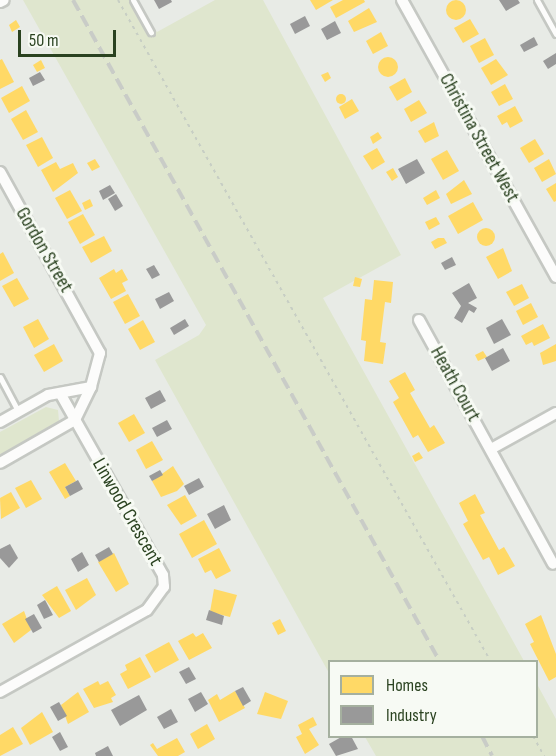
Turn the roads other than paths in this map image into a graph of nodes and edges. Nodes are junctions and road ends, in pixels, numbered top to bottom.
1 (4, 0) edge
2 (133, 0) edge
3 (402, 0) edge
4 (537, 0) edge
5 (0, 2) edge
6 (152, 32) dead end
7 (556, 34) edge
8 (0, 172) edge
9 (556, 277) edge
10 (418, 320) dead end
11 (0, 377) edge
12 (91, 387) junction
13 (60, 393) junction
14 (19, 412) junction
15 (556, 413) edge
16 (75, 420) junction
17 (0, 423) edge
18 (491, 449) junction
19 (0, 463) edge
20 (553, 564) dead end
21 (0, 692) edge

1 - 5 street
2 - 6 lane
3 - 9 street, Christina Street West
4 - 7 lane
8 - 12 street, Gordon Street
10 - 18 street, Heath Court
11 - 14 lane
12 - 13 street
12 - 16 street, Gordon Street
13 - 14 street
13 - 16 street, Linwood Crescent
14 - 17 street
15 - 18 street
16 - 19 street
16 - 21 street, Linwood Crescent
18 - 20 street, Heath Court

